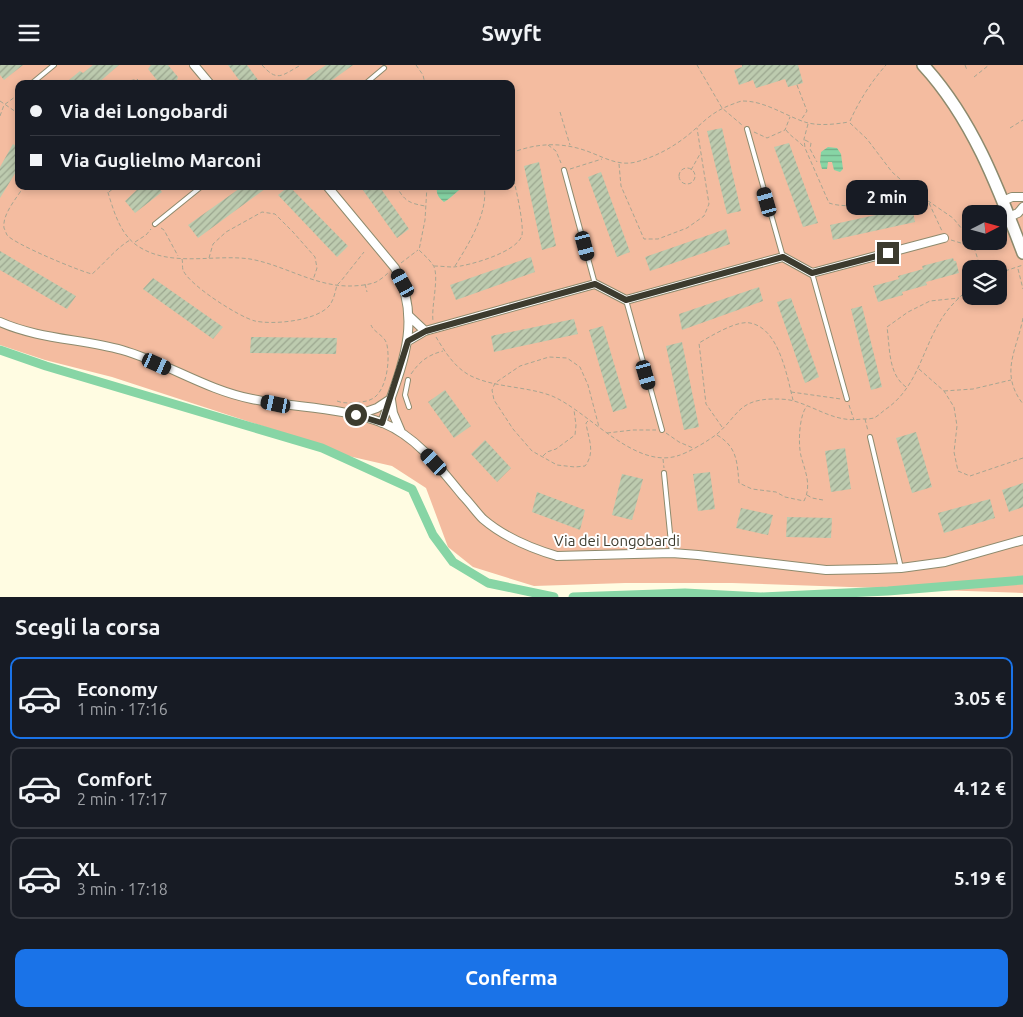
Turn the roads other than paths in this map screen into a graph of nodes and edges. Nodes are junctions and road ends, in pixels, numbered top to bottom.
1 (54, 65) edge
2 (194, 65) edge
3 (923, 65) edge
4 (384, 68) dead end
5 (36, 80) edge
6 (207, 80) edge
7 (370, 80) edge
8 (747, 129) road end
9 (564, 170) road end
10 (197, 190) edge
11 (330, 190) edge
12 (1023, 197) edge
13 (1003, 201) junction
14 (1023, 207) edge
15 (1009, 217) junction
16 (155, 223) road end
17 (944, 238) road end
18 (1023, 253) edge
19 (783, 257) junction
20 (812, 273) junction
21 (595, 284) junction
22 (626, 300) junction
23 (409, 316) junction
24 (0, 322) edge
25 (426, 331) junction
26 (408, 341) junction
27 (408, 381) road end
28 (390, 398) junction
29 (847, 399) road end
30 (409, 407) dead end
31 (356, 415) junction
32 (382, 423) junction
33 (662, 430) road end
34 (401, 432) junction
35 (870, 437) road end
36 (664, 473) road end
37 (1023, 540) edge
38 (672, 553) junction
39 (901, 568) junction

1 - 5 lane
2 - 6 street
3 - 13 street
4 - 7 lane
8 - 19 lane
9 - 21 lane
10 - 16 lane
11 - 23 street
12 - 13 street
13 - 15 street
14 - 15 street
15 - 18 street
17 - 20 street
19 - 20 street
19 - 22 street
20 - 29 lane
21 - 22 street
21 - 25 street
22 - 33 lane
23 - 25 street
23 - 26 street
24 - 31 street, Via dei Longobardi
25 - 26 street
26 - 28 street
27 - 30 lane
28 - 31 street
28 - 32 street
28 - 34 street
31 - 32 street, Via dei Longobardi
32 - 34 street, Via dei Longobardi
34 - 38 street, Via dei Longobardi
35 - 39 lane
36 - 38 lane
37 - 39 street, Via dei Longobardi
38 - 39 street, Via dei Longobardi

